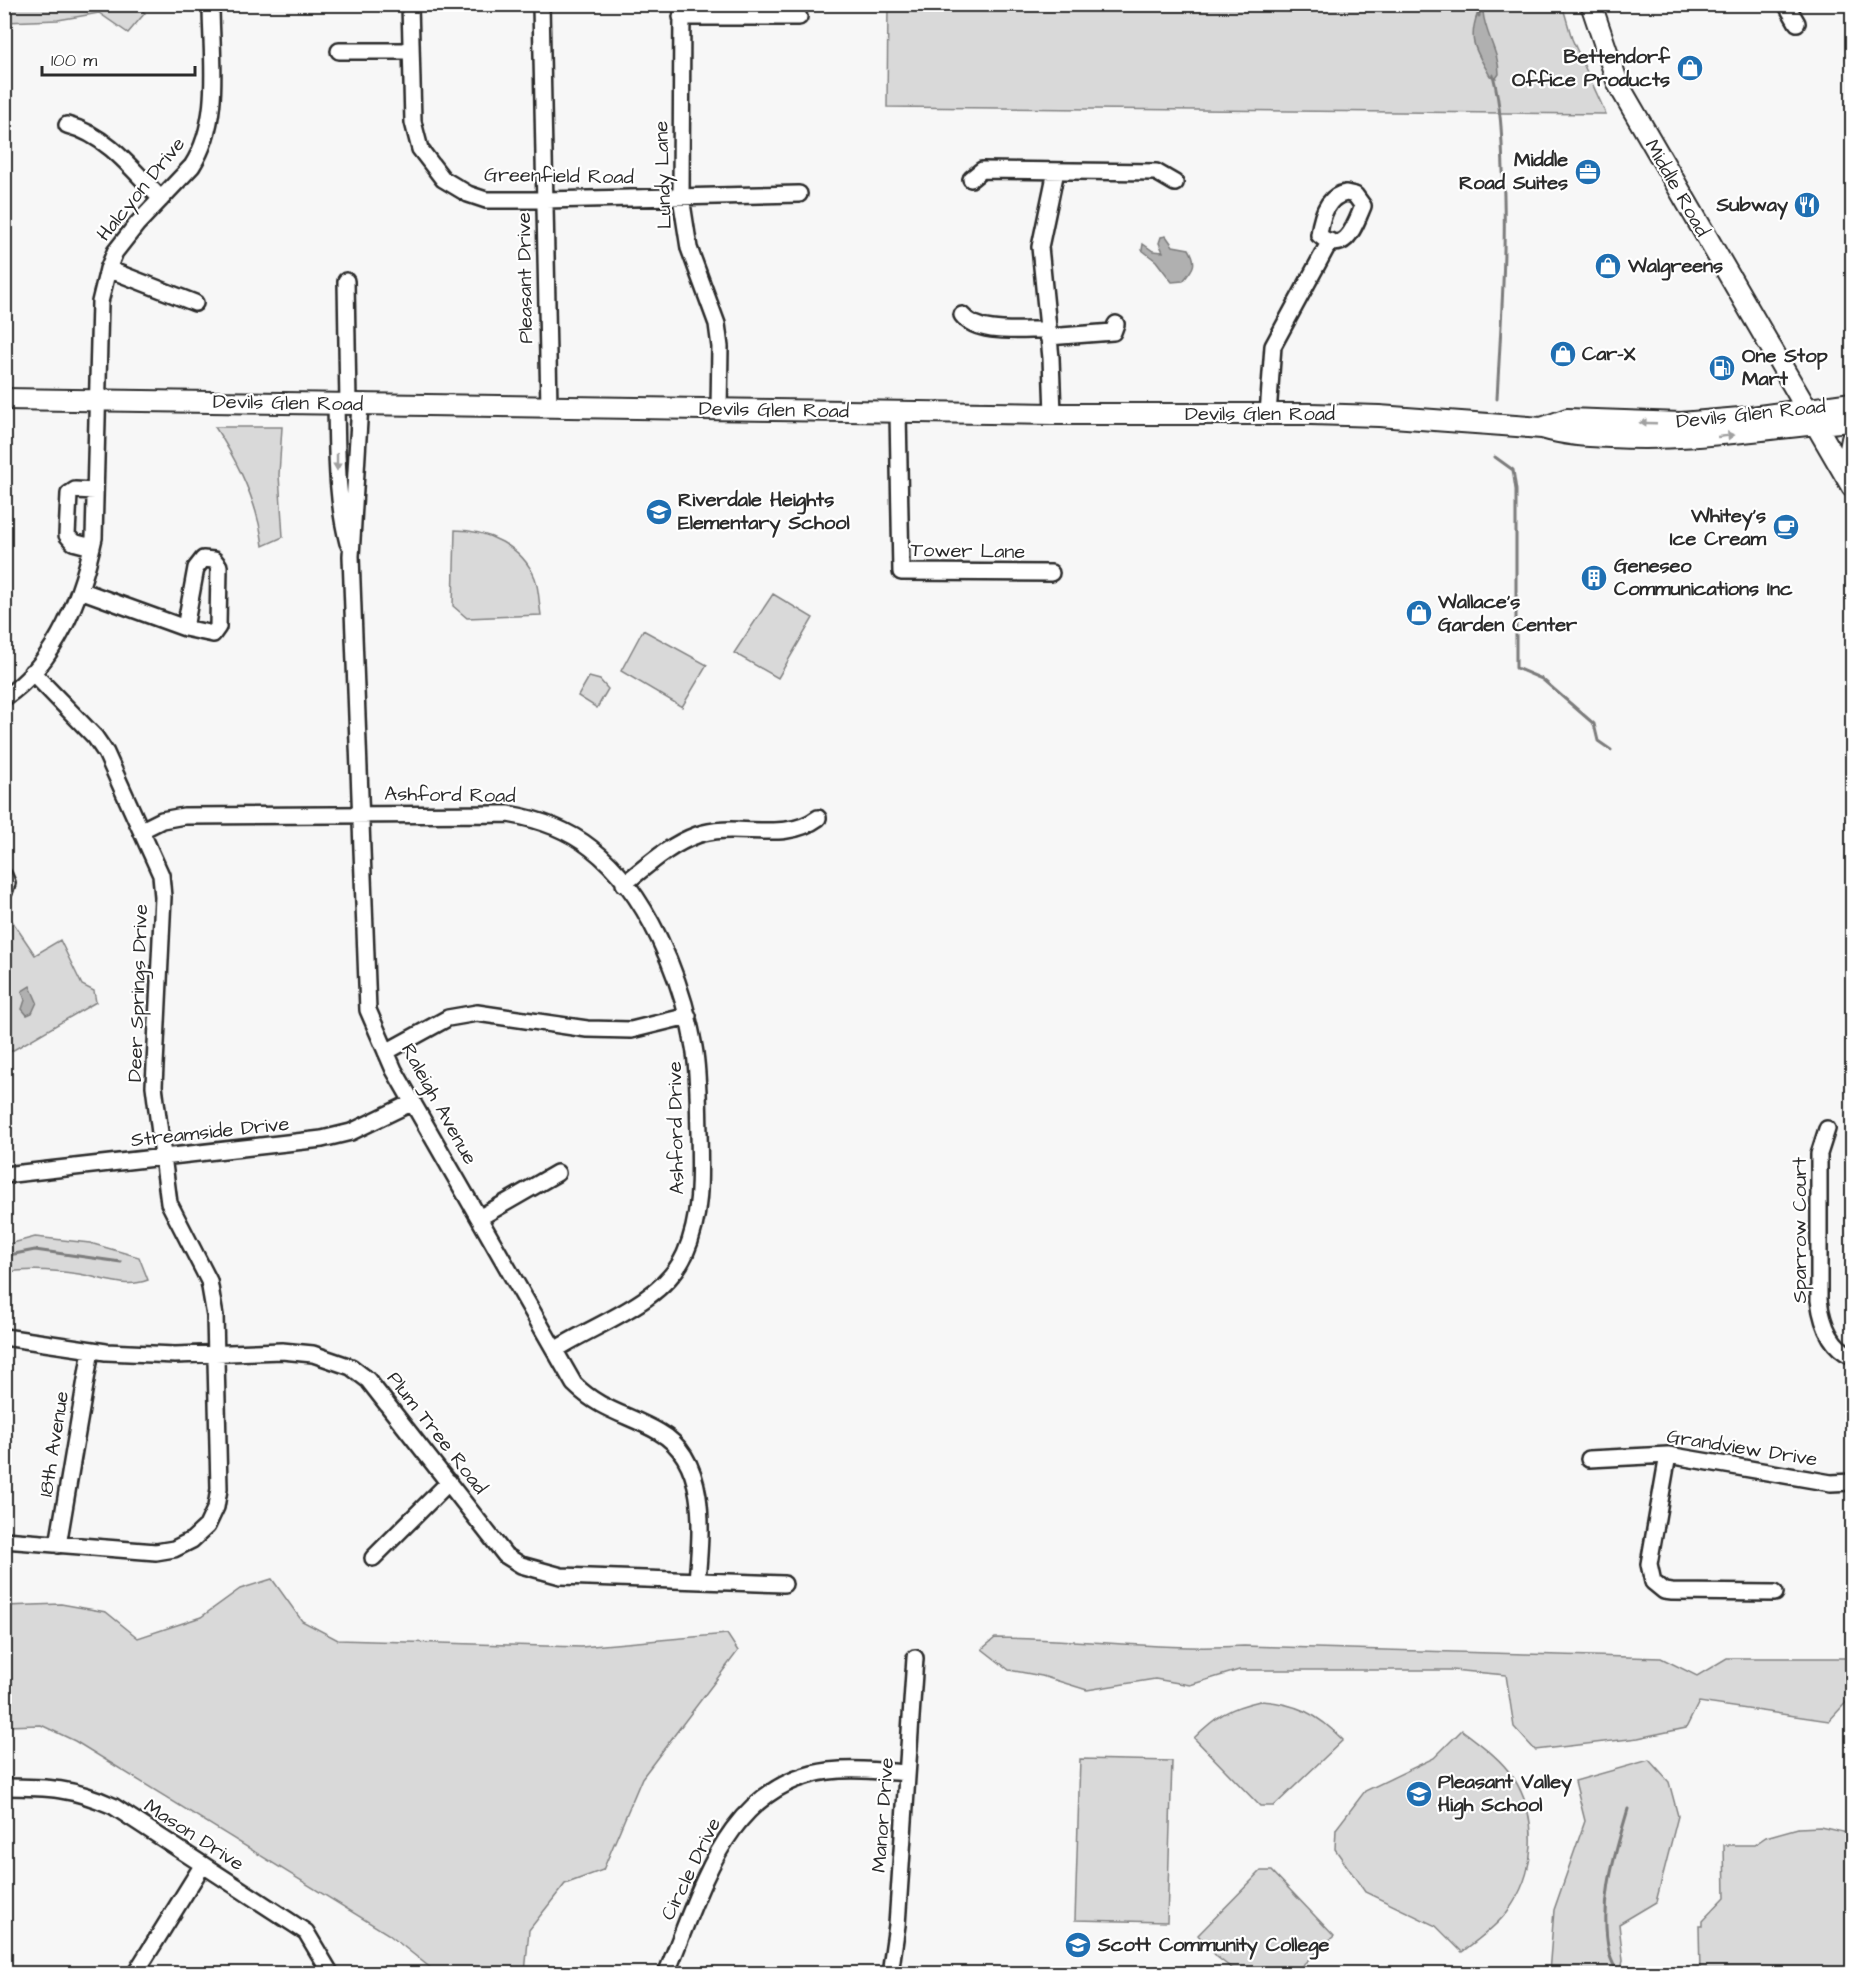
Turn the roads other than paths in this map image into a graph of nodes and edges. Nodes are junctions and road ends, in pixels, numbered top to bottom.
1 (211, 4) edge
2 (410, 4) edge
3 (541, 4) edge
4 (1591, 4) edge
5 (1786, 4) edge
6 (681, 10) edge
7 (799, 17) dead end
8 (1797, 23) dead end
9 (339, 51) dead end
10 (411, 51) junction
11 (67, 125) dead end
12 (1056, 171) junction
13 (971, 179) dead end
14 (1175, 183) dead end
15 (799, 194) dead end
16 (681, 197) junction
17 (161, 199) junction
18 (545, 200) junction
19 (1329, 241) dead end
20 (108, 268) junction
21 (346, 281) dead end
22 (195, 303) dead end
23 (962, 315) dead end
24 (1116, 324) dead end
25 (1048, 333) junction
26 (4, 399) edge
27 (97, 400) junction
28 (1852, 403) edge
29 (348, 404) junction
30 (549, 407) junction
31 (719, 409) junction
32 (898, 412) junction
33 (1053, 414) junction
34 (1268, 414) junction
35 (1811, 417) junction
36 (1852, 422) edge
37 (1852, 439) edge
38 (1849, 481) edge
39 (95, 491) junction
40 (92, 547) junction
41 (351, 556) junction
42 (1051, 573) dead end
43 (80, 590) junction
44 (185, 628) junction
45 (32, 672) junction
46 (4, 698) edge
47 (362, 815) junction
48 (818, 818) dead end
49 (142, 830) junction
50 (4, 876) edge
51 (624, 884) junction
52 (4, 892) edge
53 (688, 1016) junction
54 (386, 1052) junction
55 (413, 1102) junction
56 (1827, 1129) dead end
57 (162, 1158) junction
58 (557, 1173) dead end
59 (4, 1175) edge
60 (479, 1218) junction
61 (4, 1337) edge
62 (91, 1350) junction
63 (555, 1350) junction
64 (216, 1354) junction
65 (1852, 1356) edge
66 (1668, 1455) junction
67 (1588, 1459) dead end
68 (449, 1482) junction
69 (1852, 1482) edge
70 (4, 1540) edge
71 (58, 1545) junction
72 (373, 1558) dead end
73 (697, 1581) junction
74 (783, 1584) dead end
75 (1775, 1593) dead end
76 (915, 1658) dead end
77 (907, 1773) junction
78 (4, 1787) edge
79 (202, 1866) junction
80 (135, 1974) edge
81 (331, 1974) edge
82 (666, 1974) edge
83 (890, 1974) edge

1 - 17 street, Halcyon Drive
2 - 10 street, Greenfield Road
3 - 18 street, Pleasant Drive
4 - 35 main road, Middle Road
5 - 8 street
6 - 7 street
6 - 16 street, Lundy Lane
9 - 10 street
10 - 18 street, Greenfield Road
11 - 17 street
12 - 13 street
12 - 14 street
12 - 25 street
15 - 16 street, Greenfield Road
16 - 18 street, Greenfield Road
16 - 31 street, Lundy Lane
17 - 20 street, Halcyon Drive
18 - 30 street, Pleasant Drive
19 - 34 street
20 - 22 street
20 - 27 street, Halcyon Drive
21 - 29 street
23 - 25 street
24 - 25 street
25 - 33 street
26 - 27 main road, Devils Glen Road
27 - 29 main road, Devils Glen Road
27 - 39 street, Halcyon Drive
28 - 35 main road, Devils Glen Road
29 - 30 main road, Devils Glen Road
29 - 41 street, Raleigh Avenue
29 -> 41 street, Raleigh Avenue
30 - 31 main road, Devils Glen Road
31 - 32 main road, Devils Glen Road
32 - 33 main road, Devils Glen Road
32 - 42 street, Tower Lane
33 - 34 main road, Devils Glen Road
34 - 35 main road, Devils Glen Road
35 - 36 main road, Devils Glen Road
35 - 38 main road, Middle Road
37 - 38 main road
39 - 40 street, Halcyon Drive
39 - 40 street
40 - 43 street, Halcyon Drive
41 - 47 street, Raleigh Avenue
43 - 44 street
43 - 45 street, Halcyon Drive
44 - 44 street
45 - 46 street, Halcyon Drive
45 - 49 street, Deer Springs Drive
47 - 49 street, Ashford Road
47 - 51 street, Ashford Road
47 - 54 street, Raleigh Avenue
48 - 51 street
49 - 57 street, Deer Springs Drive
50 - 52 street
51 - 53 street, Ashford Road
53 - 54 street
53 - 63 street, Ashford Drive
54 - 55 street, Raleigh Avenue
55 - 57 street, Streamside Drive
55 - 60 street, Raleigh Avenue
56 - 65 street, Sparrow Court
57 - 59 street, Streamside Drive
57 - 64 street, Deer Springs Drive
58 - 60 street
60 - 63 street, Raleigh Avenue
61 - 62 street, Plum Tree Road
62 - 64 street, Plum Tree Road
62 - 71 street, 18th Avenue
63 - 73 street, Raleigh Avenue
64 - 68 street, Plum Tree Road
64 - 71 street, Deer Springs Drive
66 - 67 street, Grandview Drive
66 - 69 street, Grandview Drive
66 - 75 street
68 - 72 street
68 - 73 street, Plum Tree Road
70 - 71 street, Deer Springs Drive
73 - 74 street, Plum Tree Road
76 - 77 street, Manor Drive
77 - 82 street, Circle Drive
77 - 83 street, Manor Drive
78 - 79 street, Mason Drive
79 - 80 street
79 - 81 street, Mason Drive

